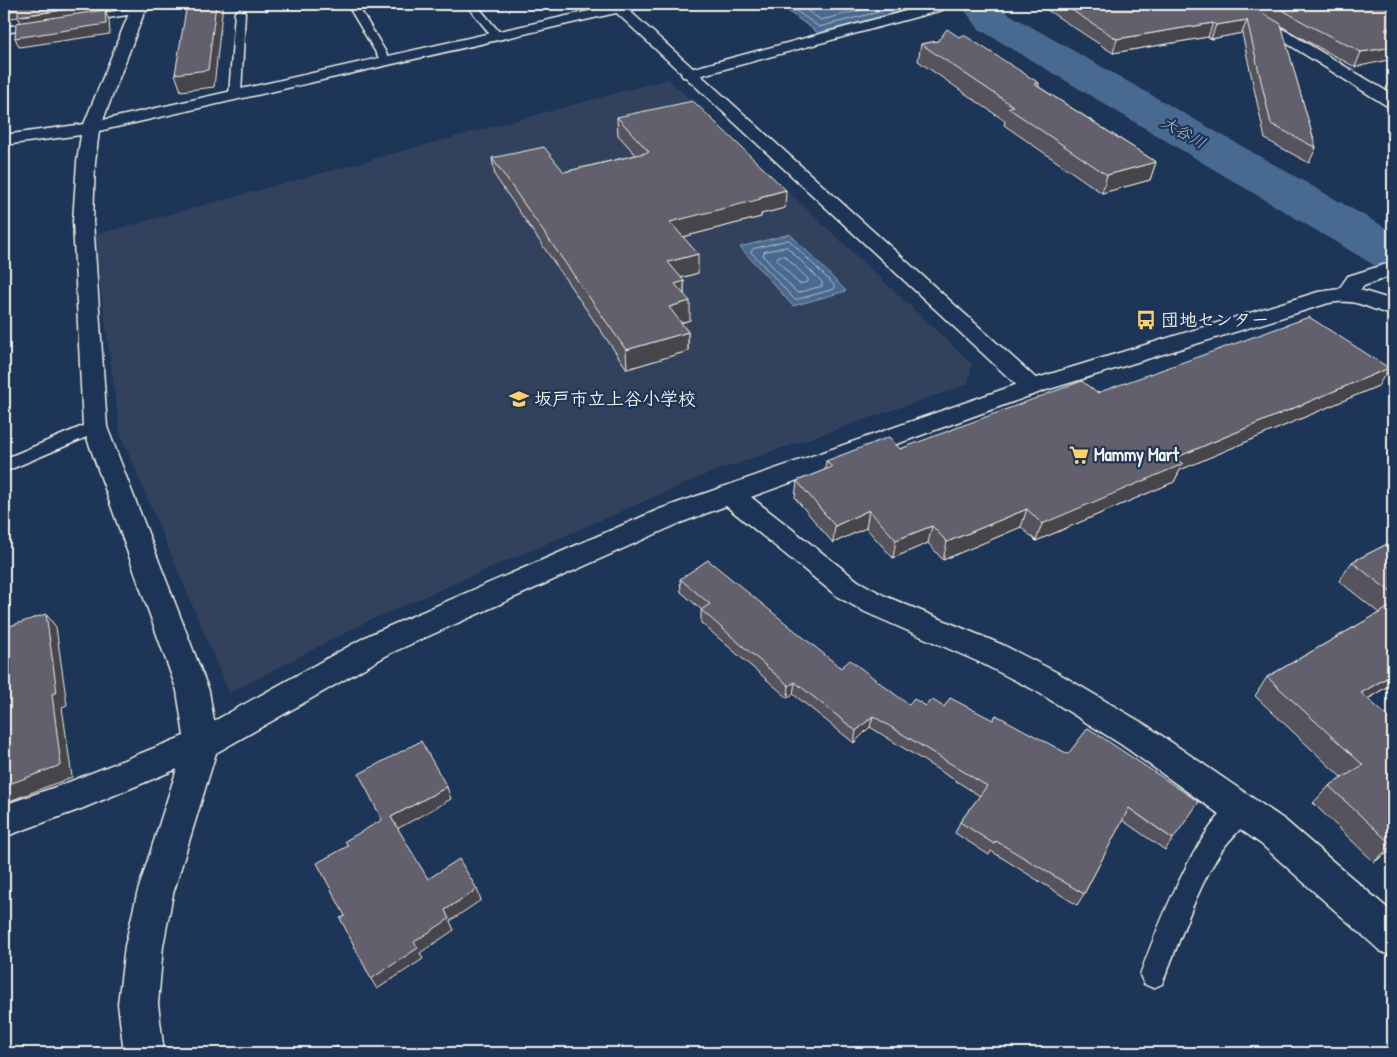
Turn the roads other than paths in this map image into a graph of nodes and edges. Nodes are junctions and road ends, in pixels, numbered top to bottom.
1 (352, 4) edge
2 (471, 4) edge
3 (638, 4) edge
4 (1231, 4) edge
5 (616, 6) edge
6 (937, 7) dead end
7 (142, 8) edge
8 (240, 12) dead end
9 (70, 21) edge
10 (51, 23) edge
11 (4, 30) edge
12 (497, 36) junction
13 (386, 61) junction
14 (689, 74) junction
15 (234, 95) junction
16 (1393, 102) edge
17 (91, 128) junction
18 (4, 140) edge
19 (1390, 269) edge
20 (1346, 294) junction
21 (1393, 308) edge
22 (1032, 387) junction
23 (95, 427) junction
24 (4, 466) edge
25 (729, 494) junction
26 (202, 744) junction
27 (1241, 810) junction
28 (4, 821) edge
29 (1393, 938) edge
30 (1153, 975) dead end
31 (144, 1053) edge

1 - 13 lane
2 - 12 lane
3 - 5 street
4 - 16 street
5 - 12 street
5 - 14 street
6 - 14 street
7 - 9 lane
7 - 17 street
8 - 15 lane
10 - 11 lane
12 - 13 street
13 - 15 street
14 - 22 street
15 - 17 street
17 - 18 street
17 - 23 street
19 - 20 street
20 - 21 street
20 - 22 street
22 - 25 street
23 - 24 lane
23 - 26 street
25 - 26 street
25 - 27 street
26 - 28 street
26 - 31 street
27 - 29 street
27 - 30 lane

